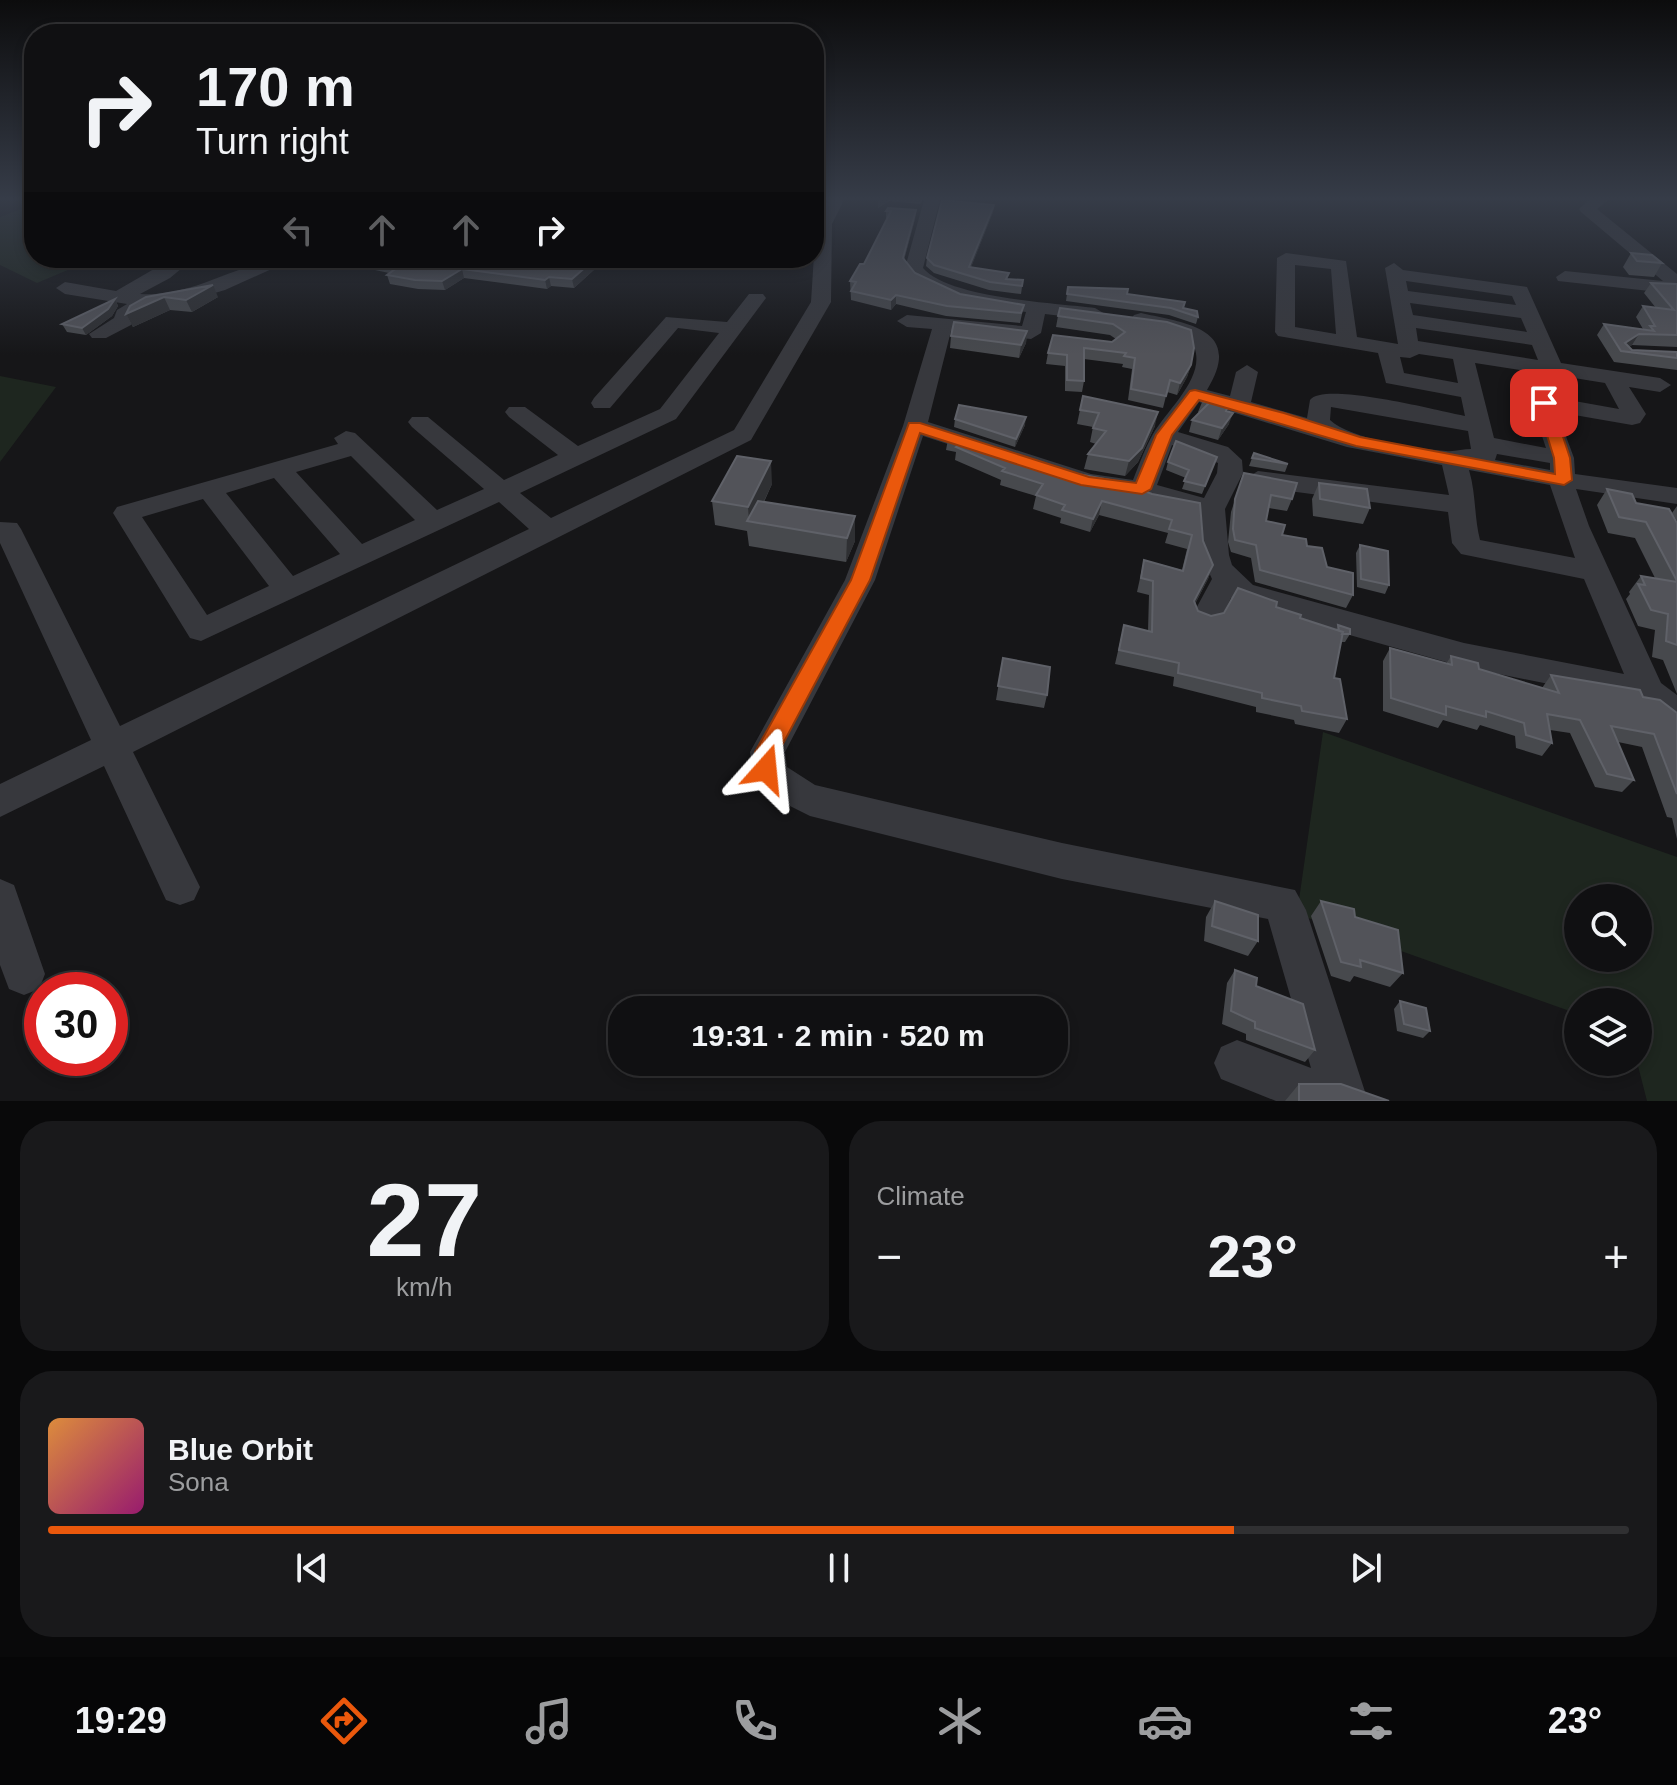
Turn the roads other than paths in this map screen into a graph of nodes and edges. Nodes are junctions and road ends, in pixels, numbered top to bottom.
1 (917, 251) edge
2 (1640, 251) edge
3 (1475, 264) dead end
4 (171, 268) edge
5 (260, 268) edge
6 (820, 268) edge
7 (1662, 269) junction
8 (1482, 286) junction
9 (1677, 286) edge
10 (65, 288) dead end
11 (121, 296) junction
12 (1399, 296) junction
13 (756, 298) dead end
14 (147, 300) junction
15 (1655, 301) edge
16 (1677, 304) edge
17 (1037, 305) junction
18 (1529, 313) junction
19 (1404, 320) junction
20 (907, 321) dead end
21 (943, 325) junction
22 (733, 329) junction
23 (99, 334) dead end
24 (1541, 340) junction
25 (1347, 342) junction
26 (1399, 347) junction
27 (1462, 354) junction
28 (1541, 367) junction
29 (1247, 372) dead end
30 (1613, 378) junction
31 (1660, 385) dead end
32 (1470, 392) junction
33 (1195, 394) junction
34 (602, 403) dead end
35 (1544, 403) junction
36 (1239, 406) junction
37 (517, 412) dead end
38 (420, 422) dead end
39 (1162, 423) junction
40 (915, 426) junction
41 (1481, 435) junction
42 (575, 456) junction
43 (1453, 459) junction
44 (279, 469) junction
45 (1563, 469) junction
46 (1230, 473) junction
47 (209, 489) junction
48 (1142, 489) junction
49 (500, 491) junction
50 (1677, 496) edge
51 (1460, 505) junction
52 (1212, 509) junction
53 (433, 522) junction
54 (7, 529) dead end
55 (549, 531) junction
56 (358, 557) junction
57 (12, 571) edge
58 (1595, 571) junction
59 (1227, 577) junction
60 (288, 590) junction
61 (1207, 616) edge
62 (1648, 691) junction
63 (1677, 714) edge
64 (111, 744) junction
65 (0, 801) edge
66 (180, 887) dead end
67 (0, 898) edge
68 (24, 974) dead end
69 (1237, 1063) dead end
70 (1335, 1101) edge
71 (1344, 1101) edge

1 - 17 street
2 - 7 street
3 - 8 street
4 - 11 street
5 - 14 street
6 - 55 street
7 - 9 street
7 - 9 street
8 - 12 street
8 - 18 street
10 - 11 street
11 - 14 street
12 - 18 street
12 - 19 street
13 - 22 street
14 - 23 street
15 - 16 street
17 - 21 street
17 - 33 street
18 - 24 street
19 - 24 street
19 - 26 street
20 - 21 street
21 - 40 street
22 - 34 street
22 - 42 street
24 - 28 street
25 - 25 street
25 - 26 street
26 - 27 street
26 - 32 street
27 - 28 street
27 - 32 street
28 - 30 street
28 - 35 street
29 - 36 street
30 - 31 street
30 - 35 street
32 - 41 street
33 - 36 street
33 - 39 street
35 - 45 street
36 - 43 street
37 - 42 street
38 - 49 street
39 - 46 street
39 - 48 street
40 - 48 street
40 - 71 street
41 - 41 street
41 - 45 street
42 - 49 street
43 - 45 street
43 - 51 street
44 - 47 street
44 - 53 street
44 - 56 street
45 - 50 street
45 - 58 street
46 - 51 street
46 - 52 street
47 - 60 street
47 - 60 street
48 - 52 street
49 - 53 street
49 - 55 street
51 - 58 street
52 - 59 street
53 - 56 street
54 - 57 street
55 - 64 street
56 - 60 street
57 - 64 street
58 - 62 street
59 - 61 street
59 - 62 street
62 - 63 street
64 - 65 street
64 - 66 street
67 - 68 street
69 - 70 street

